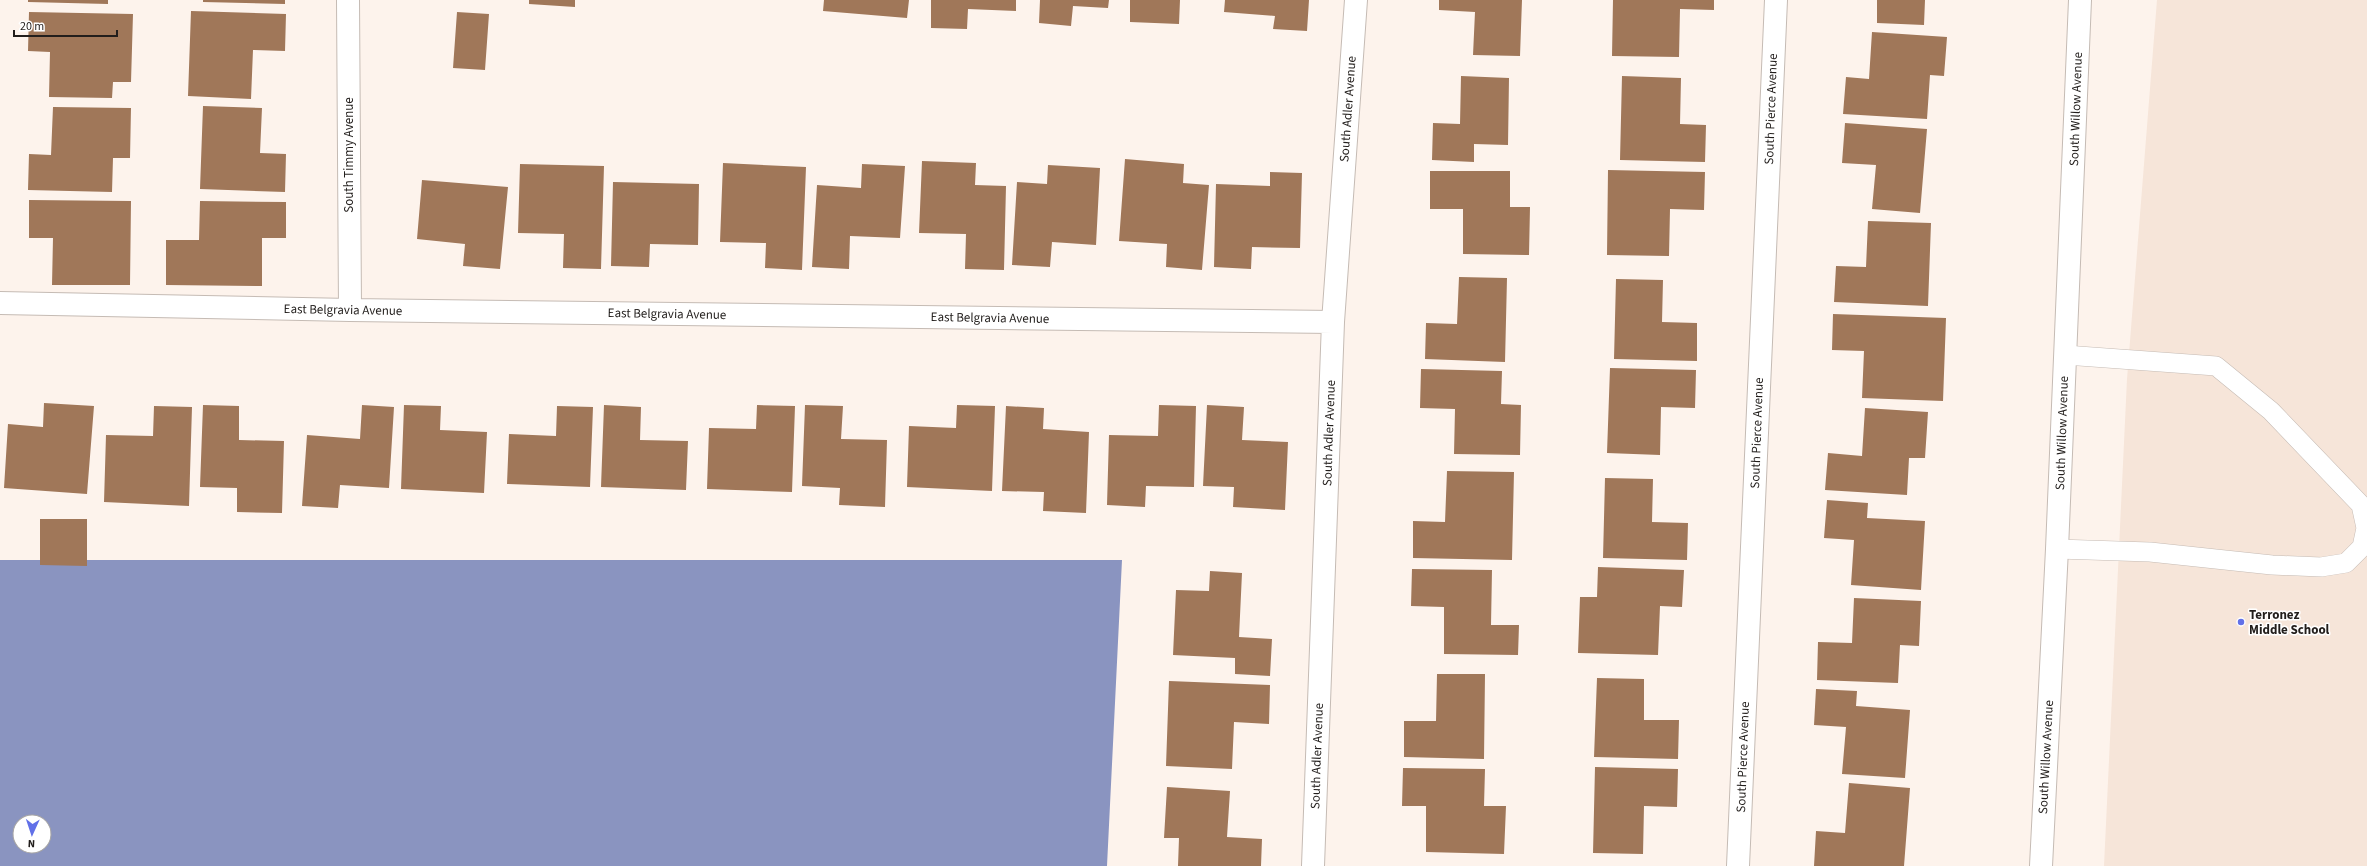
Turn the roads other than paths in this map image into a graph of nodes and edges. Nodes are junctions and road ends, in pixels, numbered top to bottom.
1 (348, 0) edge
2 (1356, 0) edge
3 (1776, 0) edge
4 (2080, 0) edge
5 (0, 304) edge
6 (350, 310) junction
7 (1333, 322) junction
8 (2065, 355) junction
9 (2057, 549) junction
10 (1313, 866) edge
11 (1738, 866) edge
12 (2041, 866) edge

1 - 6 street, South Timmy Avenue
2 - 7 street, South Adler Avenue
3 - 11 street, South Pierce Avenue
4 - 8 street, South Willow Avenue
5 - 6 street, East Belgravia Avenue
6 - 7 street, East Belgravia Avenue
7 - 10 street, South Adler Avenue
8 - 9 street, South Willow Avenue
8 - 9 lane
9 - 12 street, South Willow Avenue

